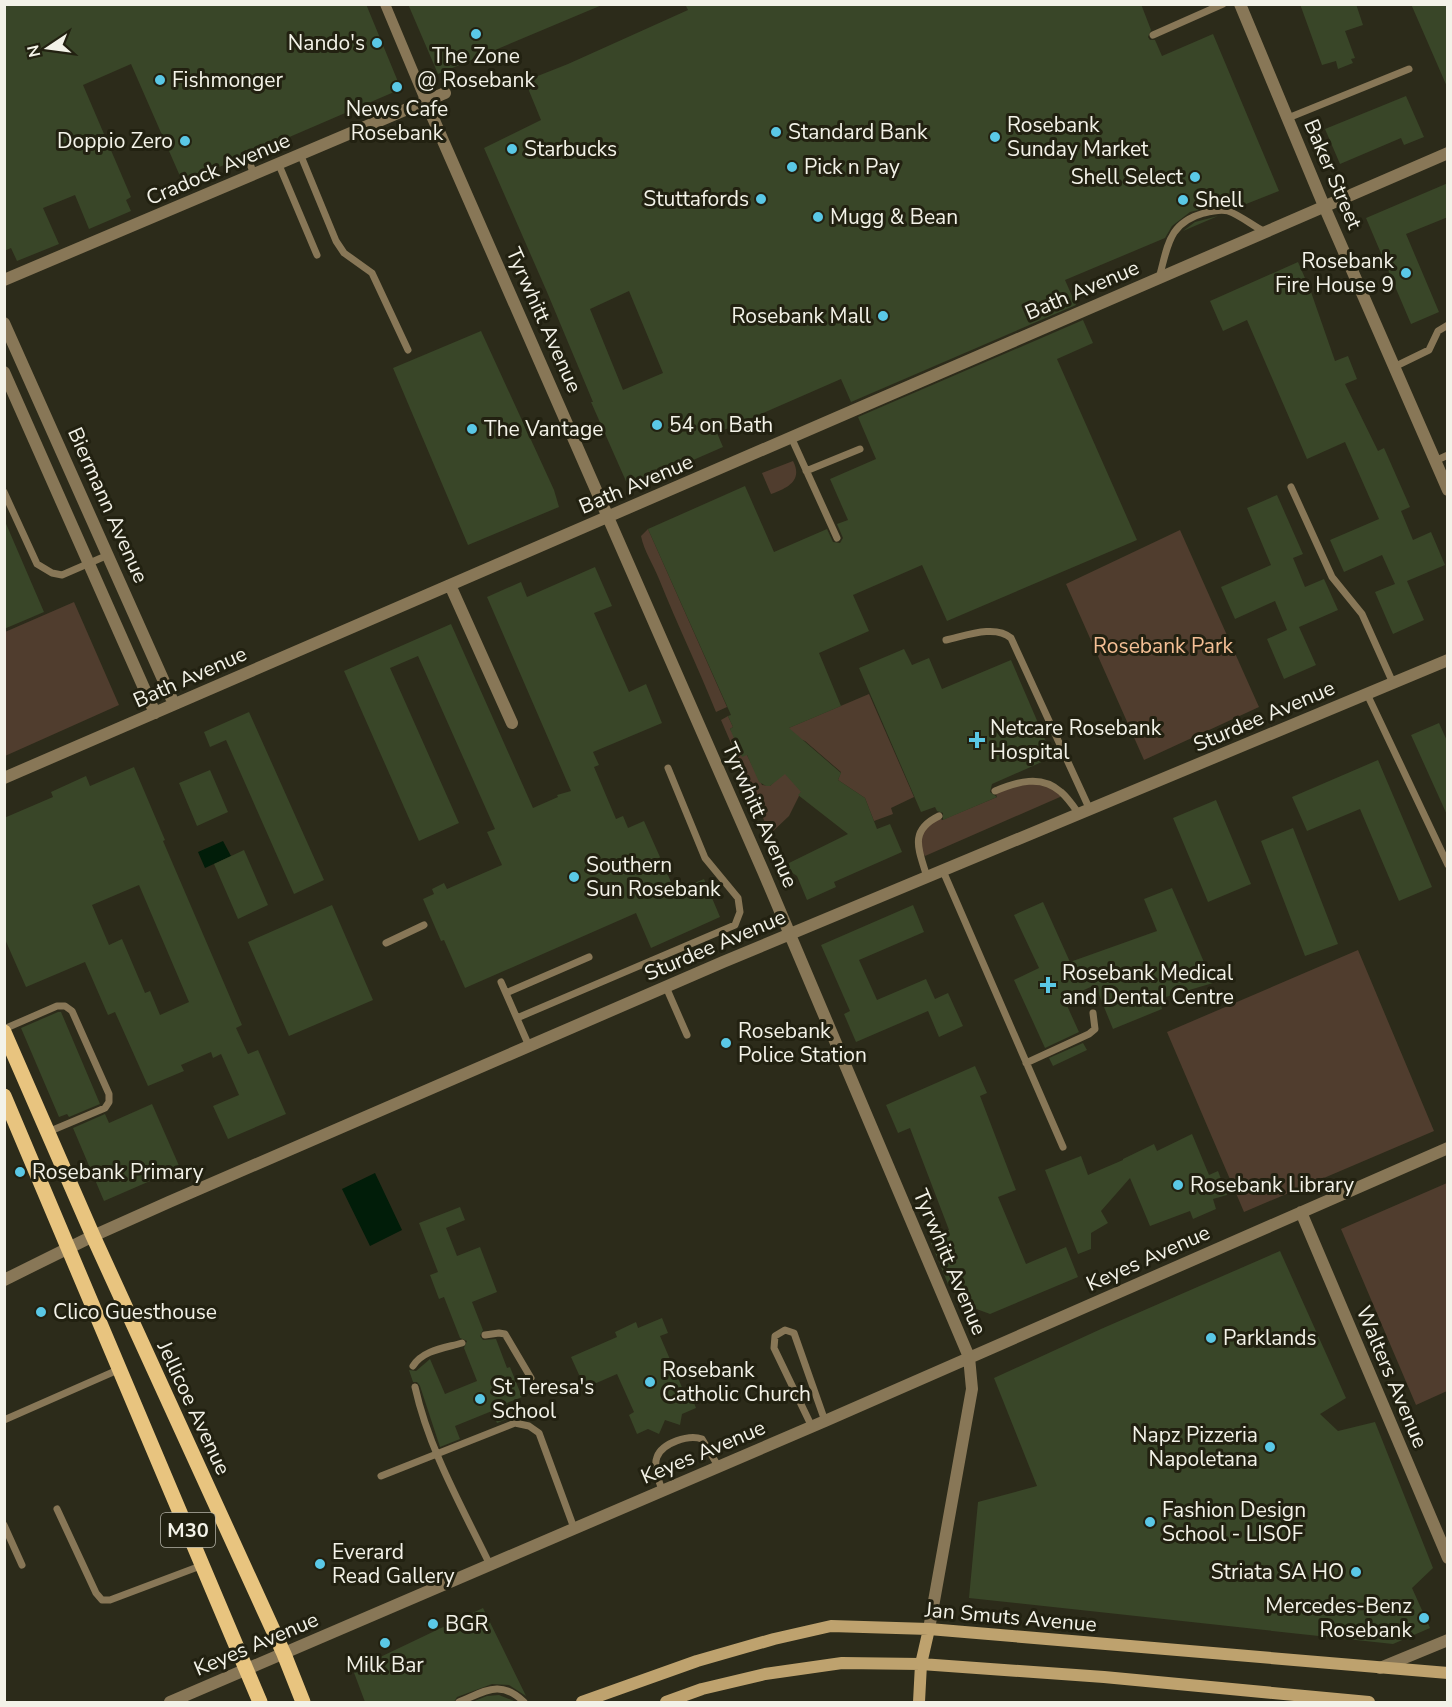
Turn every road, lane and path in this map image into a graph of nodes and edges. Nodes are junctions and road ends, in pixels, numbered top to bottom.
1 (385, 4) edge
2 (1223, 4) edge
3 (1240, 4) edge
4 (1153, 35) dead end
5 (1410, 69) dead end
6 (445, 93) dead end
7 (426, 102) junction
8 (1288, 118) junction
9 (1448, 153) edge
10 (247, 155) dead end
11 (301, 156) junction
12 (279, 165) junction
13 (254, 175) junction
14 (1324, 206) junction
15 (1265, 232) junction
16 (317, 255) dead end
17 (1160, 278) junction
18 (4, 280) edge
19 (4, 323) edge
20 (1448, 325) edge
21 (408, 350) dead end
22 (1394, 367) junction
23 (4, 372) edge
24 (791, 438) junction
25 (860, 449) dead end
26 (1448, 455) edge
27 (1435, 461) junction
28 (806, 471) junction
29 (76, 481) junction
30 (1291, 488) dead end
31 (57, 490) junction
32 (1448, 490) edge
33 (4, 492) edge
34 (609, 516) junction
35 (837, 538) dead end
36 (108, 555) junction
37 (90, 563) junction
38 (450, 585) junction
39 (946, 640) dead end
40 (1448, 660) edge
41 (1393, 684) junction
42 (1367, 694) junction
43 (174, 704) junction
44 (155, 713) junction
45 (512, 723) dead end
46 (668, 768) dead end
47 (4, 778) edge
48 (995, 791) dead end
49 (1084, 812) junction
50 (939, 816) dead end
51 (1448, 864) edge
52 (943, 870) junction
53 (927, 877) junction
54 (424, 925) dead end
55 (790, 934) junction
56 (386, 943) dead end
57 (589, 957) dead end
58 (501, 982) dead end
59 (666, 987) junction
60 (506, 993) junction
61 (1094, 1013) dead end
62 (517, 1017) junction
63 (4, 1030) edge
64 (687, 1035) dead end
65 (529, 1046) junction
66 (1026, 1063) junction
67 (4, 1096) edge
68 (48, 1132) junction
69 (1063, 1147) dead end
70 (1448, 1148) edge
71 (1301, 1212) junction
72 (93, 1236) junction
73 (69, 1249) junction
74 (4, 1280) edge
75 (485, 1335) dead end
76 (462, 1343) dead end
77 (969, 1358) junction
78 (413, 1366) dead end
79 (120, 1369) junction
80 (531, 1378) dead end
81 (415, 1387) dead end
82 (4, 1420) edge
83 (825, 1421) junction
84 (812, 1427) junction
85 (436, 1454) junction
86 (717, 1466) junction
87 (381, 1476) dead end
88 (662, 1490) junction
89 (57, 1509) dead end
90 (4, 1525) edge
91 (574, 1528) junction
92 (1448, 1558) edge
93 (22, 1565) dead end
94 (202, 1565) junction
95 (490, 1565) junction
96 (928, 1629) junction
97 (1448, 1640) edge
98 (284, 1654) junction
99 (921, 1664) junction
100 (1379, 1668) junction
101 (247, 1669) junction
102 (1448, 1673) edge
103 (170, 1702) edge
104 (260, 1702) edge
105 (303, 1702) edge
106 (459, 1702) edge
107 (524, 1702) edge
108 (582, 1702) edge
109 (666, 1702) edge
110 (919, 1702) edge
111 (1369, 1702) edge

1 - 7 street, Tyrwhitt Avenue
2 - 4 lane
3 - 8 street, Baker Street
5 - 8 lane
6 - 7 street, Cradock Avenue
7 - 11 street, Cradock Avenue
7 - 34 street, Tyrwhitt Avenue
8 - 14 street, Baker Street
9 - 14 street, Bath Avenue
10 - 13 lane
11 - 12 street, Cradock Avenue
11 - 21 lane
12 - 13 street, Cradock Avenue
12 - 16 lane
13 - 18 street, Cradock Avenue
14 - 15 street, Bath Avenue
14 - 22 street, Baker Street
15 - 17 street, Bath Avenue
15 - 17 lane
17 - 24 street, Bath Avenue
19 - 29 street, Biermann Avenue
20 - 22 lane
22 - 27 street, Baker Street
23 - 31 street, Biermann Avenue
24 - 28 lane
24 - 34 street, Bath Avenue
25 - 28 lane
26 - 27 lane
27 - 32 street, Baker Street
28 - 35 lane
29 - 31 street
29 - 36 street, Biermann Avenue
30 - 41 lane
31 - 37 street, Biermann Avenue
33 - 37 lane
34 - 38 street, Bath Avenue
34 - 55 street, Tyrwhitt Avenue
36 - 37 lane
36 - 43 street, Biermann Avenue
37 - 44 street, Biermann Avenue
38 - 43 street, Bath Avenue
38 - 45 street
39 - 49 lane
40 - 41 street, Sturdee Avenue
41 - 42 street, Sturdee Avenue
42 - 49 street, Sturdee Avenue
42 - 51 lane
43 - 44 street, Bath Avenue
44 - 47 street, Bath Avenue
46 - 62 lane
48 - 49 lane
49 - 52 street, Sturdee Avenue
50 - 53 lane
52 - 53 street, Sturdee Avenue
52 - 66 lane
53 - 55 street, Sturdee Avenue
54 - 56 lane
55 - 59 street, Sturdee Avenue
55 - 77 street, Tyrwhitt Avenue
57 - 60 lane
58 - 60 lane
59 - 64 lane
59 - 65 street, Sturdee Avenue
60 - 62 lane
61 - 66 lane
62 - 65 lane
63 - 68 main road, Jellicoe Avenue / M30
63 - 68 lane
65 - 72 street, Sturdee Avenue
66 - 69 lane
67 - 73 main road, M30
68 - 72 main road, Jellicoe Avenue / M30
70 - 71 street, Keyes Avenue
71 - 77 street, Keyes Avenue
71 - 92 street, Walters Avenue
72 - 73 street, Sturdee Avenue
72 - 98 main road, Jellicoe Avenue / M30
73 - 74 street, Sturdee Avenue
73 - 79 main road, M30
75 - 80 lane
76 - 78 lane
77 - 83 street, Keyes Avenue
77 - 96 street, Tyrwhitt Avenue
79 - 82 lane
79 - 94 main road, M30
81 - 85 lane
83 - 84 street, Keyes Avenue
83 - 84 lane
84 - 86 street, Keyes Avenue
85 - 87 lane
85 - 91 lane
85 - 95 lane
86 - 88 street, Keyes Avenue
86 - 88 lane
88 - 91 street, Keyes Avenue
89 - 94 lane
90 - 93 lane
91 - 95 street, Keyes Avenue
94 - 101 main road, M30
95 - 98 street, Keyes Avenue
96 - 99 main road, Tyrwhitt Avenue
96 - 100 main road, Jan Smuts Avenue
96 - 108 main road, Jan Smuts Avenue
97 - 100 street
98 - 101 street, Keyes Avenue
98 - 105 main road, Jellicoe Avenue / M30
99 - 109 main road
99 - 110 main road, Tyrwhitt Avenue
99 - 111 main road
100 - 102 main road, Jan Smuts Avenue
101 - 103 street, Keyes Avenue
101 - 104 main road, M30
106 - 107 lane

